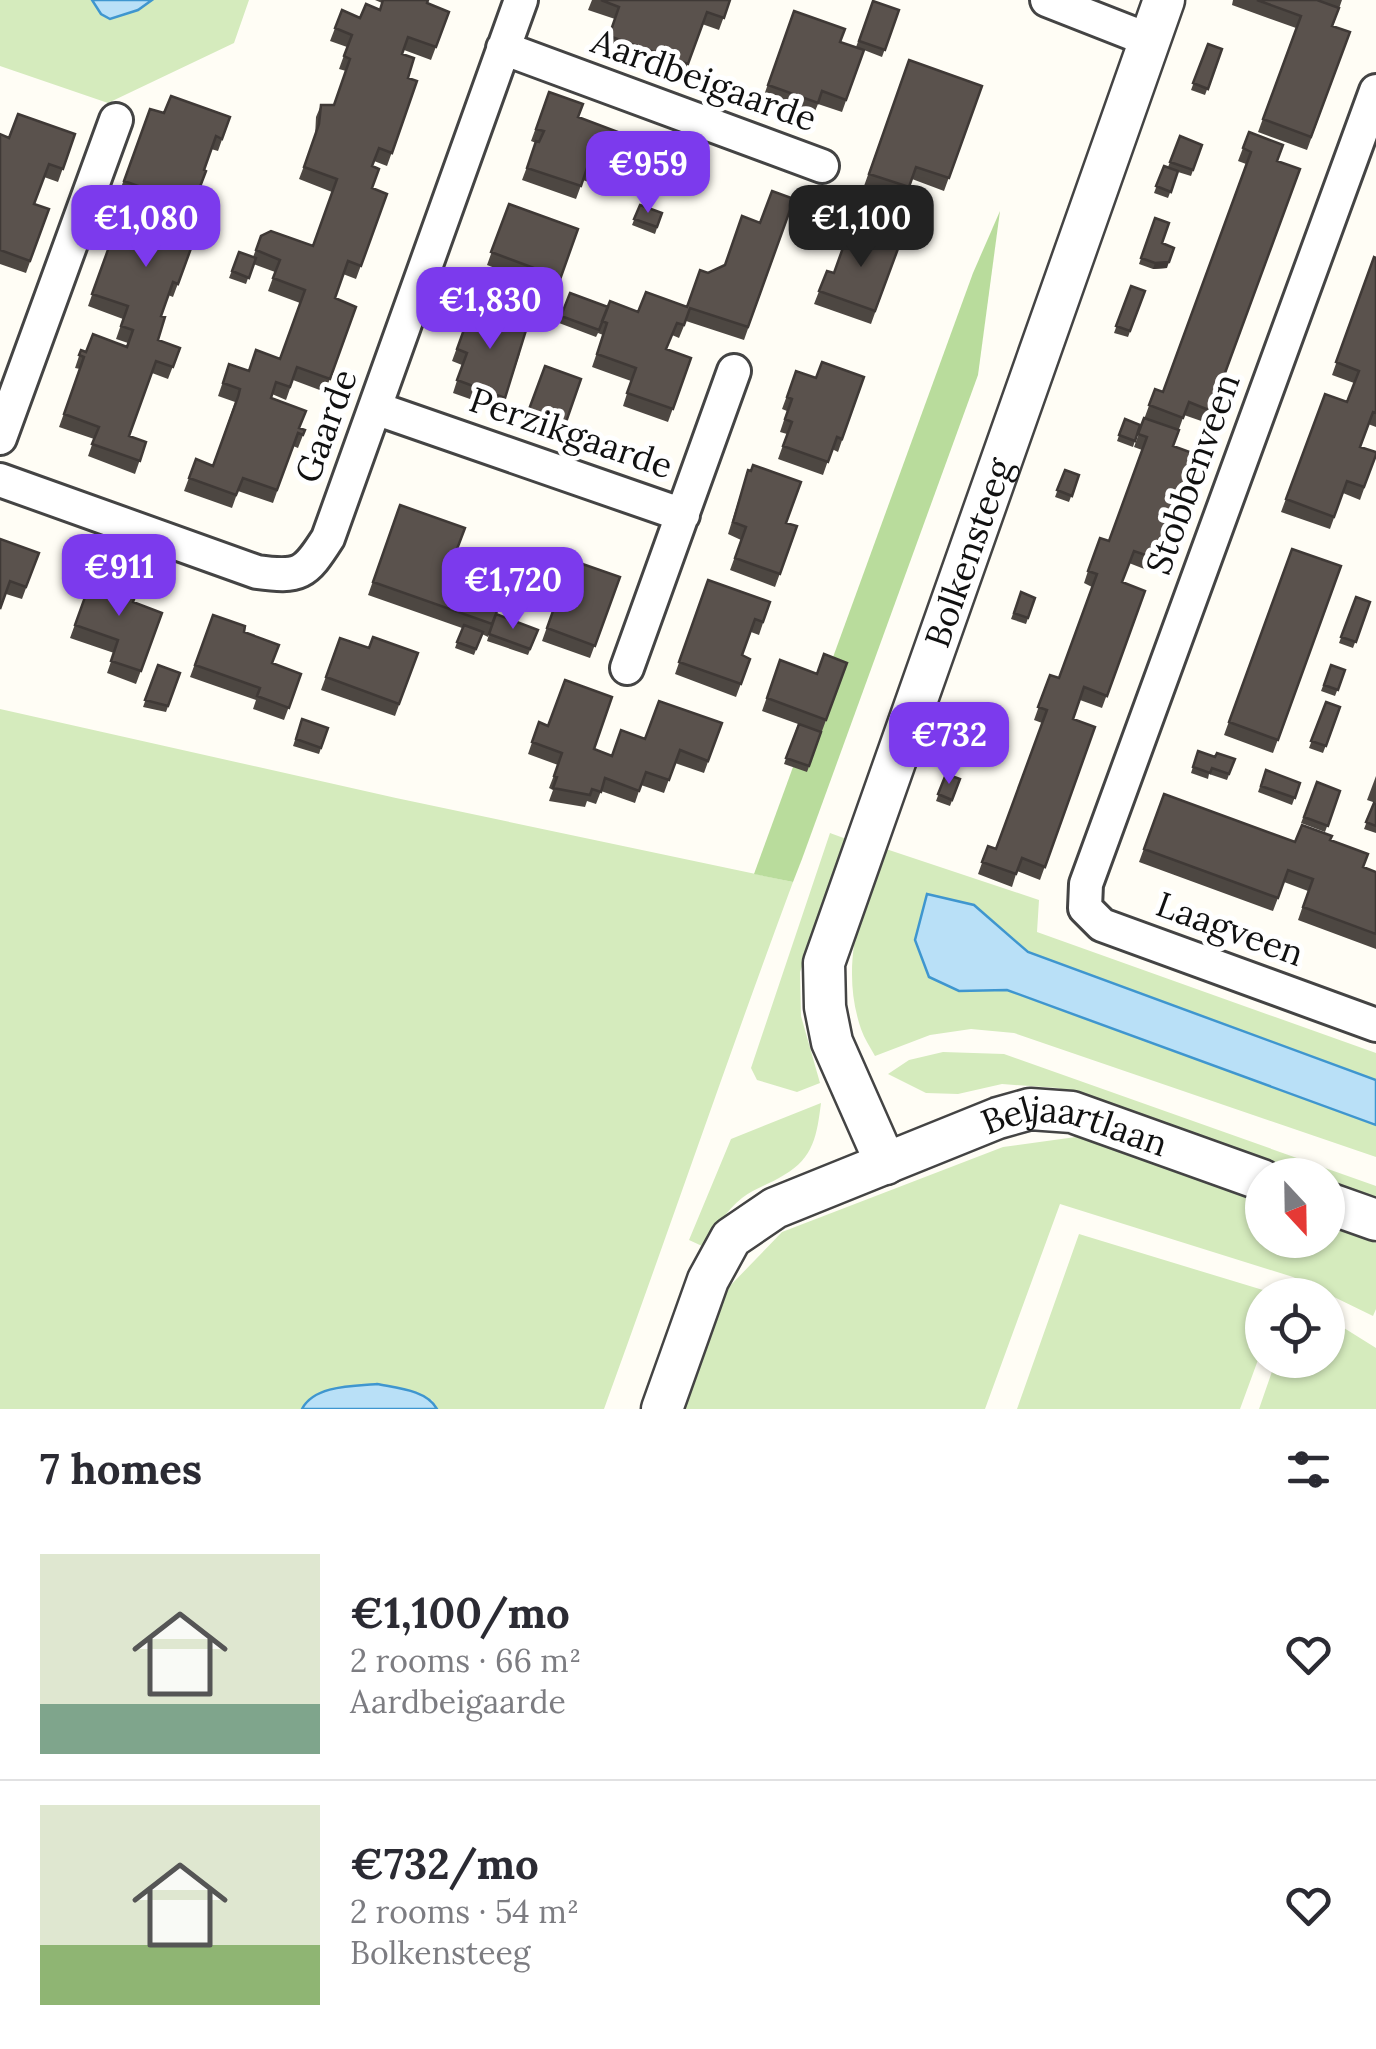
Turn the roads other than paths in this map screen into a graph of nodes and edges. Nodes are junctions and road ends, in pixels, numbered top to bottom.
1 (521, 0) edge
2 (1047, 0) edge
3 (1164, 0) edge
4 (1150, 40) junction
5 (503, 48) junction
6 (1376, 91) edge
7 (116, 120) dead end
8 (822, 166) dead end
9 (734, 371) dead end
10 (376, 408) junction
11 (0, 438) edge
12 (0, 480) edge
13 (683, 515) junction
14 (627, 668) dead end
15 (1086, 884) joint
16 (1376, 1024) edge
17 (886, 1164) junction
18 (1245, 1174) edge
19 (1345, 1209) edge
20 (1376, 1220) edge
21 (662, 1409) edge

1 - 5 street, Gaarde
2 - 4 street
3 - 4 street, Bolkensteeg
4 - 17 street, Bolkensteeg
5 - 8 street, Aardbeigaarde
5 - 10 street, Gaarde
6 - 15 street, Stobbenveen
7 - 11 street
9 - 13 street, Perzikgaarde
10 - 12 street, Gaarde
10 - 13 street, Perzikgaarde
13 - 14 street, Perzikgaarde
15 - 16 street, Laagveen
17 - 18 street, Beljaartlaan
17 - 21 street
19 - 20 street

